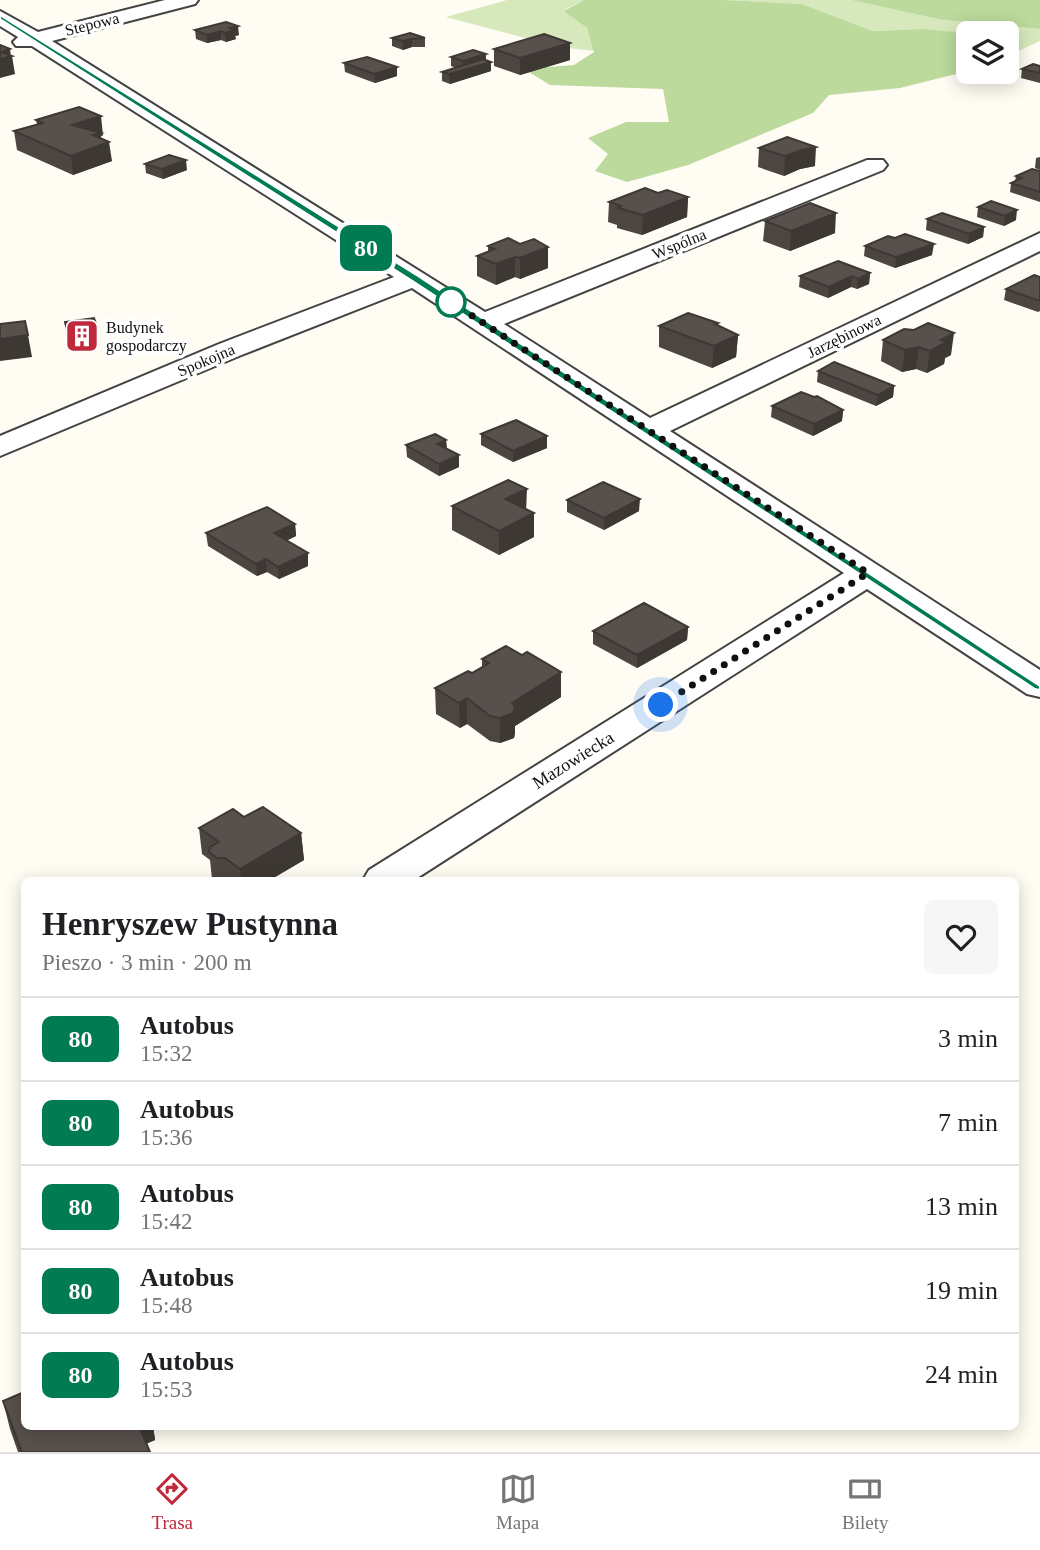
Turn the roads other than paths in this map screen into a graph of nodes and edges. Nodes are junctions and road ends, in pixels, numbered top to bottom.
1 (188, 0) edge
2 (0, 17) edge
3 (37, 38) junction
4 (0, 47) edge
5 (875, 165) dead end
6 (1040, 241) edge
7 (414, 278) junction
8 (483, 323) junction
9 (647, 431) junction
10 (0, 447) edge
11 (868, 573) junction
12 (1040, 686) edge
13 (389, 877) edge

1 - 3 street, Stepowa
2 - 3 street
3 - 4 street, Stepowa
3 - 7 street
5 - 8 street, Wspólna
6 - 9 street, Jarzębinowa
7 - 8 street
7 - 10 street, Spokojna
8 - 9 street
9 - 11 street
11 - 12 street
11 - 13 street, Mazowiecka

